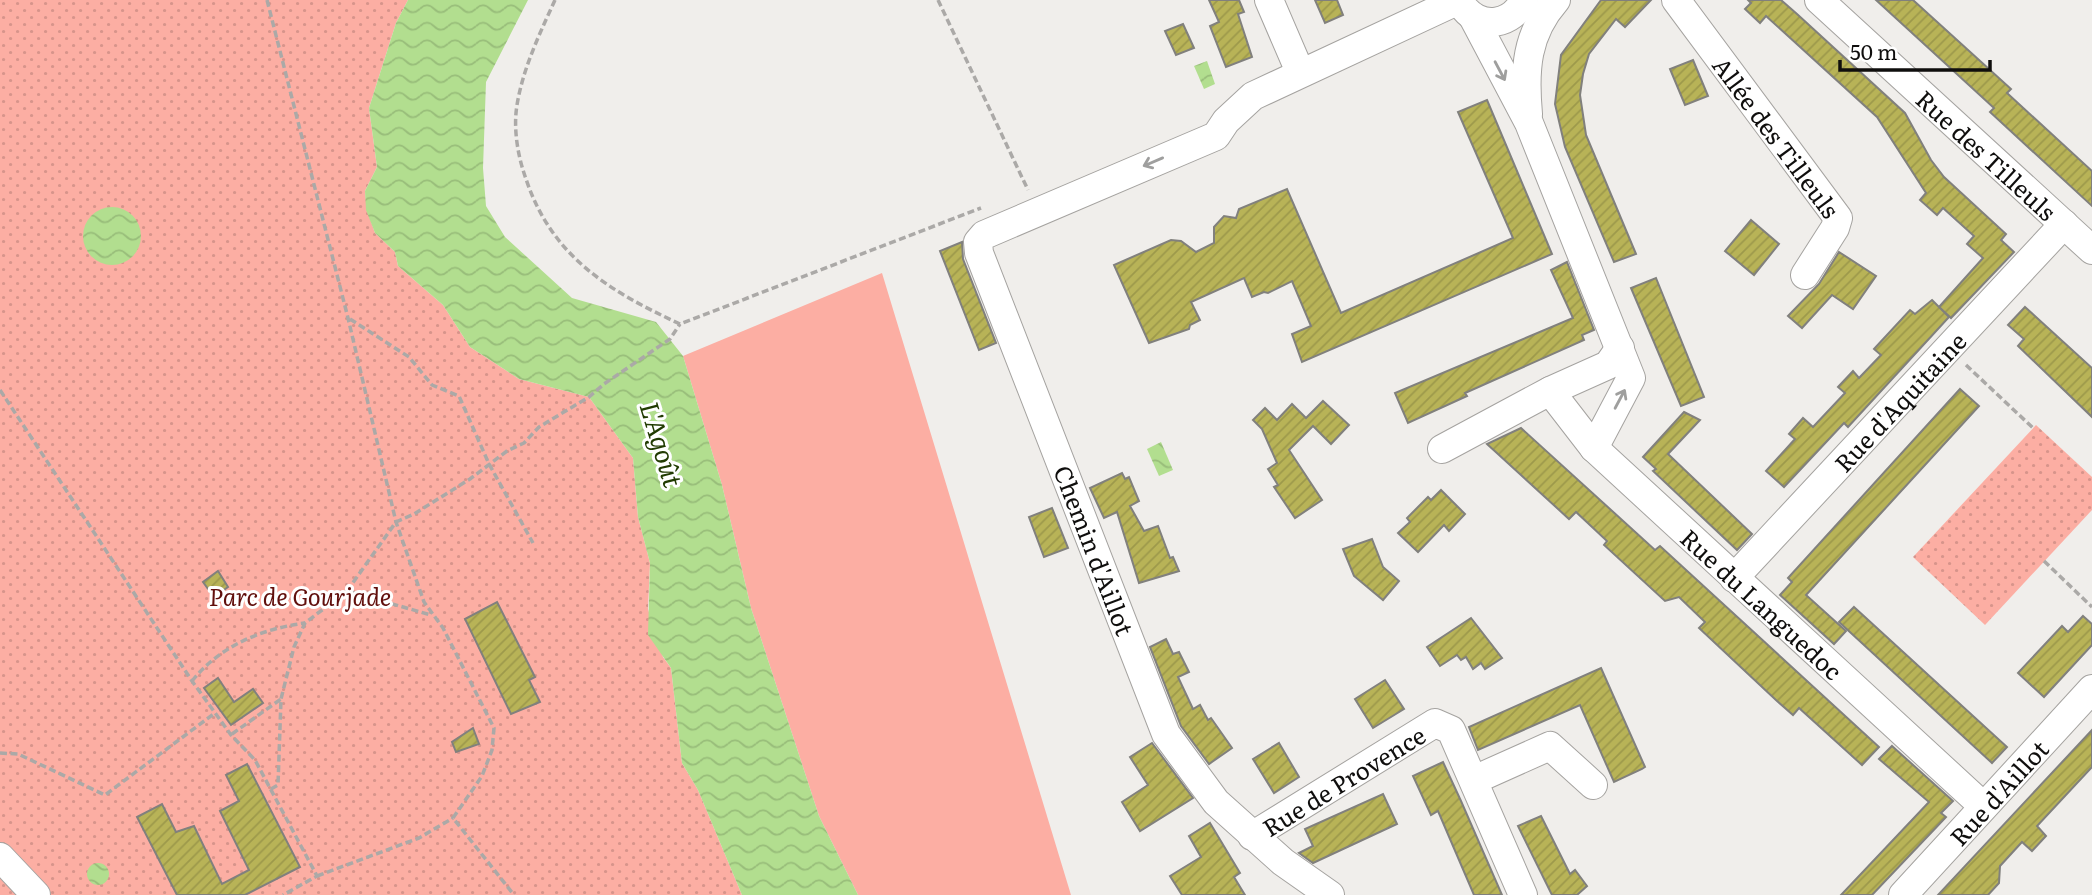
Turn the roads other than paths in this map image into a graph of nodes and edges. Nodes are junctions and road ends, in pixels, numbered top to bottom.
1 (1269, 0) edge
2 (1676, 0) edge
3 (1819, 0) edge
4 (1463, 5) edge
5 (1535, 7) edge
6 (1300, 72) junction
7 (1529, 124) junction
8 (2064, 224) junction
9 (2092, 250) edge
10 (1805, 275) dead end
11 (1620, 348) junction
12 (1550, 391) junction
13 (1594, 448) junction
14 (1442, 449) dead end
15 (1734, 578) junction
16 (2092, 689) edge
17 (1474, 780) junction
18 (1592, 785) dead end
19 (1983, 806) junction
20 (1252, 835) junction
21 (0, 857) edge
22 (36, 895) edge
23 (1330, 895) edge
24 (1524, 895) edge
25 (1903, 895) edge

1 - 6 street
2 - 10 street, Allée des Tilleuls
3 - 8 street, Rue des Tilleuls
4 - 5 street
4 - 6 street
4 -> 7 street
5 - 7 street
6 -> 20 street, Chemin d'Aillot
7 - 11 street
8 - 9 street, Rue des Tilleuls
8 - 15 street, Rue d'Aquitaine
11 - 12 street
13 -> 11 street
12 - 13 street, Rue du Languedoc
12 - 14 street
13 - 15 street, Rue du Languedoc
15 - 19 street, Rue du Languedoc
16 - 19 street, Rue d'Aillot
17 - 18 street
17 - 20 street, Rue de Provence
17 - 24 street
19 - 25 street, Rue d'Aillot
20 - 23 street, Chemin d'Aillot
21 - 22 street

